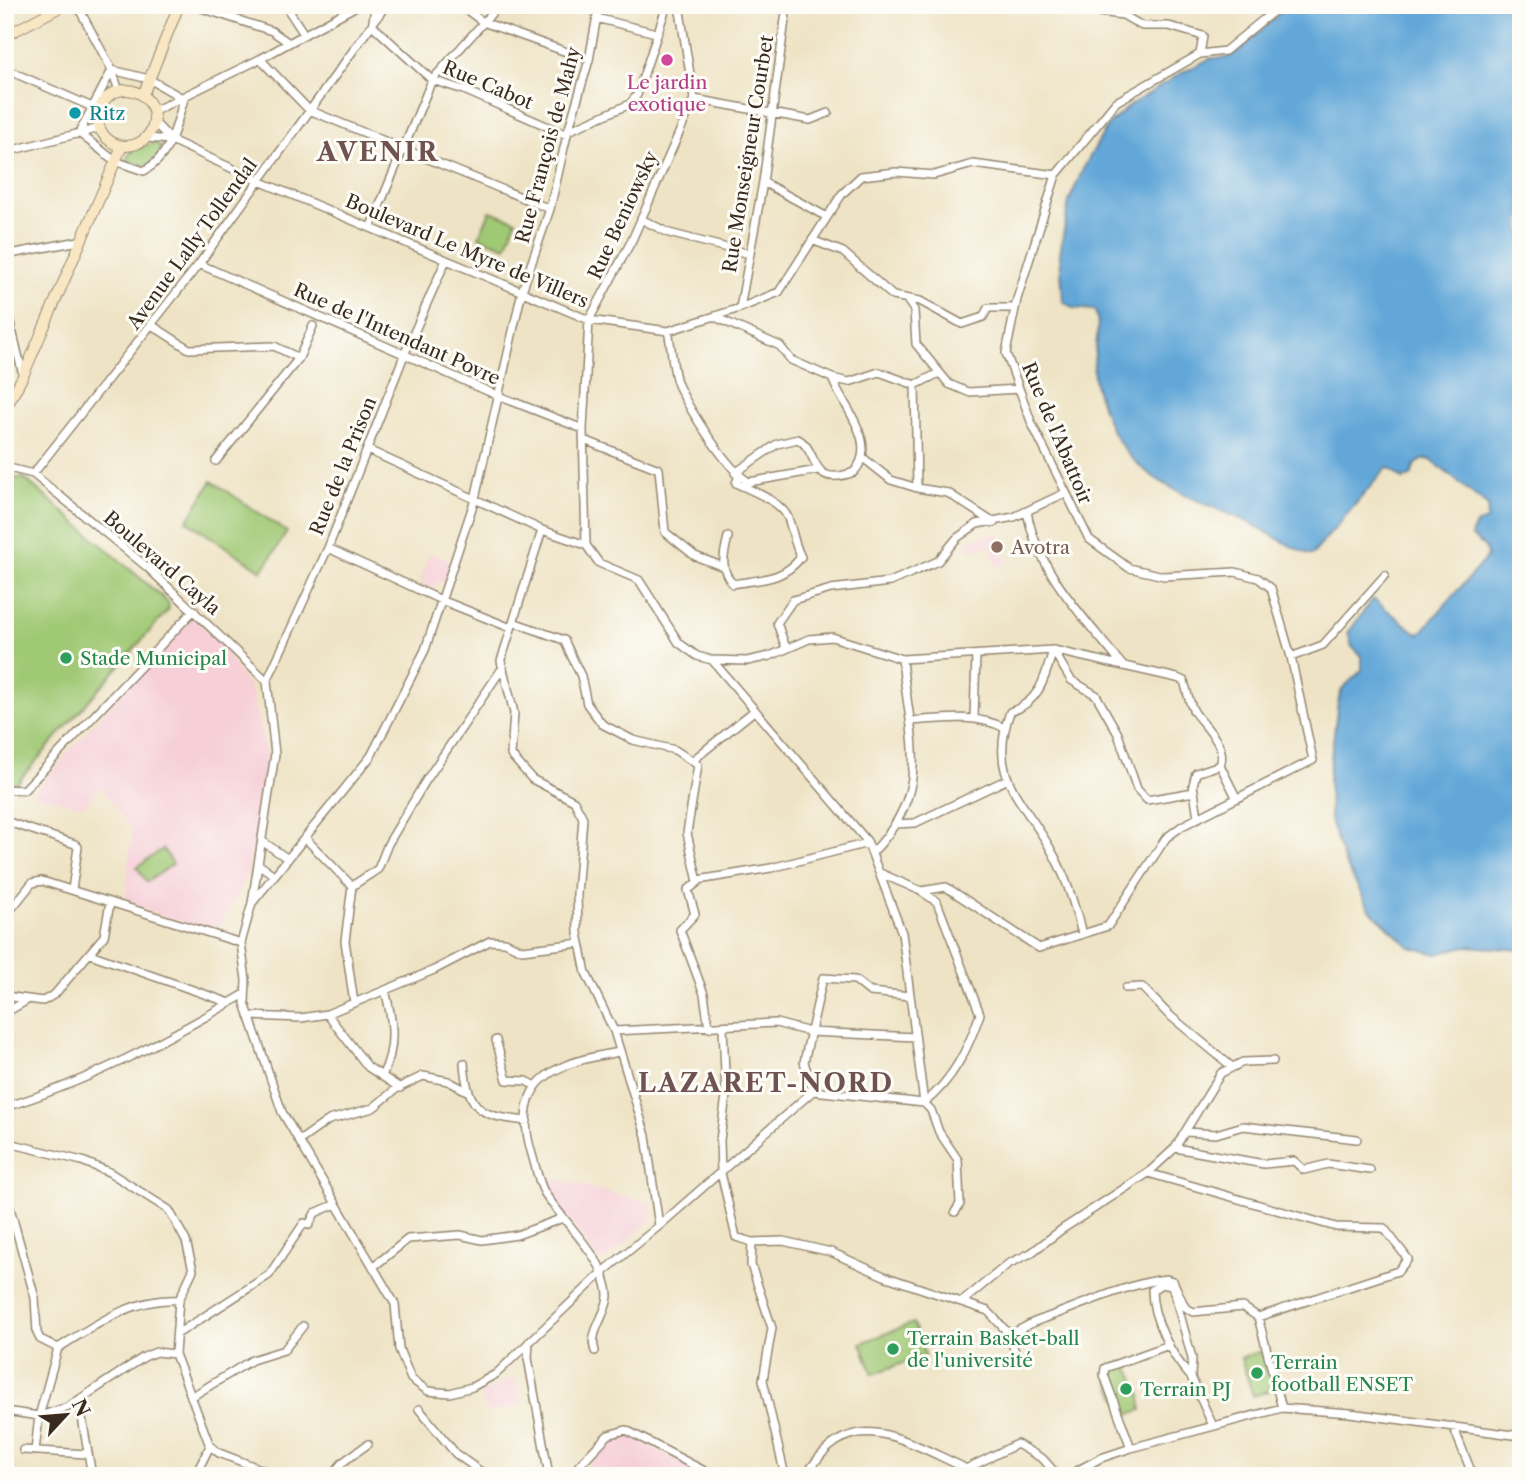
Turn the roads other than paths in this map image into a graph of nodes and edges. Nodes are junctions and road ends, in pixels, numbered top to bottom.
1 (64, 5) edge
2 (77, 5) edge
3 (179, 5) edge
4 (192, 5) edge
5 (285, 5) edge
6 (375, 5) edge
7 (386, 5) edge
8 (460, 5) edge
9 (499, 5) edge
10 (599, 5) edge
11 (667, 5) edge
12 (679, 5) edge
13 (787, 5) edge
14 (1086, 5) edge
15 (1281, 5) edge
16 (356, 6) edge
17 (596, 18) junction
18 (483, 22) junction
19 (373, 24) junction
20 (656, 33) junction
21 (304, 34) junction
22 (5, 36) edge
23 (289, 43) junction
24 (1200, 54) junction
25 (260, 59) junction
26 (589, 60) junction
27 (5, 69) edge
28 (112, 70) junction
29 (149, 79) junction
30 (432, 80) junction
31 (119, 91) junction
32 (142, 95) junction
33 (184, 99) junction
34 (694, 99) junction
35 (95, 108) junction
36 (309, 110) junction
37 (770, 111) junction
38 (828, 113) dead end
39 (154, 117) junction
40 (100, 128) junction
41 (79, 133) junction
42 (567, 133) junction
43 (147, 138) junction
44 (171, 140) junction
45 (122, 146) junction
46 (403, 150) junction
47 (5, 152) edge
48 (115, 161) junction
49 (1056, 175) junction
50 (259, 181) junction
51 (763, 182) junction
52 (550, 209) junction
53 (827, 217) junction
54 (641, 219) junction
55 (371, 226) junction
56 (812, 240) junction
57 (79, 241) junction
58 (750, 254) junction
59 (5, 255) edge
60 (446, 260) junction
61 (199, 264) junction
62 (522, 292) junction
63 (907, 300) junction
64 (5, 301) edge
65 (740, 308) junction
66 (1015, 308) junction
67 (715, 317) junction
68 (589, 320) junction
69 (153, 326) junction
70 (313, 326) dead end
71 (668, 331) junction
72 (405, 353) junction
73 (299, 358) junction
74 (939, 373) junction
75 (23, 376) junction
76 (832, 378) junction
77 (915, 385) junction
78 (1019, 389) junction
79 (500, 397) junction
80 (5, 410) edge
81 (583, 429) junction
82 (584, 440) junction
83 (369, 450) junction
84 (862, 457) junction
85 (216, 461) dead end
86 (5, 467) edge
87 (818, 470) junction
88 (33, 474) junction
89 (737, 475) junction
90 (917, 488) junction
91 (1065, 493) junction
92 (475, 499) junction
93 (1027, 511) junction
94 (994, 523) junction
95 (542, 530) junction
96 (729, 537) dead end
97 (586, 545) junction
98 (328, 548) junction
99 (724, 567) junction
100 (1385, 575) dead end
101 (441, 600) junction
102 (194, 610) junction
103 (512, 625) junction
104 (786, 648) junction
105 (1053, 650) junction
106 (976, 654) junction
107 (1291, 657) junction
108 (902, 659) junction
109 (712, 660) junction
110 (1123, 666) junction
111 (501, 670) junction
112 (267, 681) junction
113 (755, 710) junction
114 (974, 718) junction
115 (910, 721) junction
116 (1005, 728) junction
117 (692, 761) junction
118 (1220, 765) junction
119 (1008, 779) junction
120 (5, 789) edge
121 (1194, 792) junction
122 (1236, 797) junction
123 (1198, 817) junction
124 (5, 821) edge
125 (895, 824) junction
126 (304, 838) junction
127 (262, 841) junction
128 (868, 844) junction
129 (872, 853) junction
130 (288, 859) junction
131 (258, 864) junction
132 (880, 873) junction
133 (274, 875) junction
134 (698, 880) junction
135 (352, 886) junction
136 (72, 890) junction
137 (921, 891) junction
138 (110, 903) junction
139 (252, 903) junction
140 (5, 917) edge
141 (1082, 934) junction
142 (241, 943) junction
143 (580, 943) junction
144 (90, 954) junction
145 (1126, 988) dead end
146 (385, 990) junction
147 (245, 994) junction
148 (5, 996) edge
149 (910, 996) junction
150 (27, 1000) junction
151 (230, 1003) junction
152 (354, 1003) junction
153 (5, 1013) edge
154 (327, 1014) junction
155 (249, 1016) junction
156 (723, 1027) junction
157 (709, 1028) junction
158 (614, 1031) junction
159 (810, 1032) junction
160 (915, 1037) junction
161 (496, 1040) dead end
162 (620, 1052) junction
163 (1273, 1061) dead end
164 (464, 1063) dead end
165 (1231, 1066) junction
166 (382, 1076) junction
167 (536, 1086) junction
168 (400, 1088) junction
169 (813, 1091) junction
170 (469, 1092) junction
171 (924, 1103) junction
172 (5, 1107) edge
173 (527, 1121) junction
174 (1186, 1132) junction
175 (1357, 1139) dead end
176 (299, 1142) junction
177 (5, 1148) edge
178 (1175, 1148) junction
179 (1370, 1170) dead end
180 (720, 1173) junction
181 (1147, 1173) junction
182 (5, 1190) edge
183 (336, 1204) junction
184 (955, 1212) dead end
185 (563, 1218) junction
186 (659, 1226) junction
187 (752, 1242) junction
188 (373, 1267) junction
189 (603, 1272) junction
190 (179, 1300) junction
191 (963, 1301) junction
192 (1258, 1317) junction
193 (303, 1326) dead end
194 (1008, 1333) junction
195 (177, 1334) junction
196 (529, 1342) junction
197 (1169, 1345) junction
198 (58, 1348) junction
199 (595, 1352) dead end
200 (175, 1354) junction
201 (1017, 1357) dead end
202 (1191, 1377) junction
203 (191, 1397) junction
204 (79, 1400) junction
205 (1282, 1408) junction
206 (419, 1409) dead end
207 (5, 1411) edge
208 (39, 1416) junction
209 (1213, 1426) junction
210 (1454, 1426) junction
211 (1521, 1436) edge
212 (368, 1444) dead end
213 (210, 1446) junction
214 (1131, 1448) junction
215 (23, 1450) dead end
216 (35, 1451) junction
217 (86, 1454) junction
218 (964, 1470) edge
219 (92, 1476) edge
220 (195, 1476) edge
221 (279, 1476) edge
222 (331, 1476) edge
223 (487, 1476) edge
224 (549, 1476) edge
225 (569, 1476) edge
226 (714, 1476) edge
227 (785, 1476) edge
228 (806, 1476) edge
229 (973, 1476) edge
230 (1058, 1476) edge
231 (1068, 1476) edge
232 (1473, 1476) edge

1 - 22 main road
2 - 28 street
3 - 29 main road
4 - 23 street
5 - 21 street
6 - 19 street
7 - 19 street, Avenue Lally Tollendal
8 - 18 street
9 - 18 street
10 - 17 street, Rue François de Mahy
11 - 20 street
12 - 34 street
13 - 37 street, Rue Monseigneur Courbet
14 - 24 street
15 - 24 street, Rue de l'Abattoir
16 - 21 street
17 - 20 street
17 - 26 street, Rue François de Mahy
18 - 26 street
18 - 30 street
19 - 30 street, Rue Cabot
19 - 36 street, Avenue Lally Tollendal
20 - 42 street
21 - 23 street
23 - 25 street
24 - 49 street, Rue de l'Abattoir
25 - 33 street
25 - 36 street
26 - 42 street, Rue François de Mahy
27 - 35 street
28 - 29 street
28 - 31 street
28 - 35 street
29 - 32 main road
29 - 33 street
30 - 42 street, Rue Cabot
30 - 46 street
31 - 32 main road
31 - 35 main road
32 - 39 main road
33 - 39 street
33 - 44 street
34 - 37 street
34 - 54 street, Rue Beniowsky
35 - 40 main road
35 - 41 street
36 - 46 street
36 - 50 street, Avenue Lally Tollendal
37 - 38 street
37 - 51 street, Rue Monseigneur Courbet
39 - 43 main road
39 - 44 street, Boulevard Le Myre de Villers
40 - 41 street
40 - 45 main road
41 - 47 street
41 - 48 street
42 - 52 street, Rue François de Mahy
43 - 44 street
43 - 45 main road
44 - 48 street
44 - 50 street, Boulevard Le Myre de Villers
45 - 48 main road
46 - 52 street
46 - 55 street
48 - 57 main road
49 - 53 street, Boulevard Le Myre de Villers
49 - 66 street, Rue de l'Abattoir
50 - 55 street, Boulevard Le Myre de Villers
50 - 61 street, Avenue Lally Tollendal
51 - 53 street
51 - 58 street, Rue Monseigneur Courbet
52 - 62 street, Rue François de Mahy
53 - 56 street, Boulevard Le Myre de Villers
54 - 58 street
54 - 68 street, Rue Beniowsky
55 - 60 street, Boulevard Le Myre de Villers
56 - 63 street
56 - 65 street, Boulevard Le Myre de Villers
57 - 59 street
57 - 75 main road
58 - 65 street, Rue Monseigneur Courbet
60 - 62 street, Boulevard Le Myre de Villers
60 - 72 street, Rue de la Prison
61 - 69 street, Avenue Lally Tollendal
61 - 72 street, Rue de l'Intendant Povre
62 - 68 street, Boulevard Le Myre de Villers
62 - 79 street, Rue François de Mahy
63 - 66 street
63 - 74 street
64 - 75 street
65 - 67 street, Boulevard Le Myre de Villers
66 - 78 street, Rue de l'Abattoir
67 - 71 street, Boulevard Le Myre de Villers
67 - 76 street
68 - 71 street, Boulevard Le Myre de Villers
68 - 81 street, Rue Beniowsky
69 - 73 street
69 - 88 street, Avenue Lally Tollendal
70 - 73 street
71 - 89 street
72 - 79 street, Rue de l'Intendant Povre
72 - 83 street, Rue de la Prison
73 - 85 street
74 - 77 street
74 - 78 street
75 - 80 main road
76 - 77 street
76 - 84 street
77 - 90 street
78 - 91 street, Rue de l'Abattoir
79 - 81 street, Rue de l'Intendant Povre
79 - 92 street, Rue François de Mahy
81 - 82 street, Rue Beniowsky
82 - 97 street, Rue Beniowsky
82 - 99 street
83 - 92 street
83 - 98 street, Rue de la Prison
84 - 87 street
84 - 90 street
86 - 88 street
87 - 89 street
87 - 89 street
88 - 102 street, Boulevard Cayla
89 - 99 street
90 - 94 street
91 - 93 street
91 - 107 street, Rue de l'Abattoir
92 - 95 street
92 - 101 street, Rue François de Mahy
93 - 94 street
93 - 110 street
94 - 104 street
95 - 97 street
95 - 103 street
96 - 99 street
97 - 109 street
98 - 101 street
98 - 112 street, Rue de la Prison
100 - 107 street
101 - 103 street
101 - 126 street, Rue François de Mahy
102 - 112 street, Boulevard Cayla
102 - 120 street
103 - 111 street
103 - 117 street
104 - 108 street
104 - 109 street
105 - 106 street
105 - 110 street
105 - 116 street
105 - 121 street
106 - 108 street
106 - 114 street
107 - 122 street, Rue de l'Abattoir
108 - 115 street
109 - 113 street
110 - 118 street
111 - 135 street
111 - 143 street
112 - 127 street
113 - 117 street
113 - 128 street
114 - 115 street
114 - 116 street
115 - 125 street
116 - 119 street
117 - 134 street
118 - 121 street
118 - 122 street
119 - 125 street
119 - 141 street
121 - 123 street
122 - 123 street
123 - 141 street
124 - 136 street
125 - 129 street
126 - 130 street, Rue François de Mahy
126 - 135 street
127 - 130 street
127 - 131 street
128 - 129 street
128 - 134 street
129 - 132 street
130 - 133 street, Rue François de Mahy
131 - 133 street
131 - 139 street
132 - 137 street
132 - 149 street
133 - 139 street, Rue François de Mahy
134 - 157 street
135 - 152 street
136 - 138 street
136 - 140 street
137 - 141 street
137 - 171 street
138 - 142 street
138 - 144 street
139 - 142 street
142 - 147 street
143 - 146 street
143 - 158 street
144 - 150 street
144 - 151 street
145 - 165 street
146 - 152 street
146 - 166 street
147 - 151 street
147 - 155 street
148 - 150 street
149 - 159 street
149 - 160 street
150 - 153 street
151 - 172 street
152 - 154 street
154 - 155 street
154 - 166 street
155 - 176 street
156 - 157 street
156 - 159 street
156 - 180 street
157 - 158 street
158 - 162 street
159 - 160 street
159 - 169 street
160 - 171 street
161 - 167 street
162 - 167 street
162 - 186 street
163 - 165 street
164 - 170 street
165 - 174 street
166 - 168 street
167 - 173 street
168 - 170 street
168 - 176 street
169 - 171 street
169 - 180 street
170 - 173 street
171 - 184 street
173 - 185 street
174 - 175 street
174 - 178 street
176 - 183 street
177 - 190 street
178 - 179 street
178 - 181 street
180 - 186 street
180 - 187 street
181 - 191 street
181 - 192 street
182 - 198 street
183 - 188 street
183 - 195 street
185 - 188 street
185 - 189 street
186 - 189 street
187 - 191 street
187 - 227 street
188 - 196 street
189 - 196 street
189 - 199 street
190 - 195 street
190 - 198 street
191 - 194 street
192 - 194 street
192 - 205 street
193 - 203 street
194 - 201 street
195 - 200 street
196 - 224 street
197 - 202 street
197 - 202 street
197 - 214 street
198 - 208 street
200 - 203 street
200 - 204 street
202 - 209 street
203 - 213 street
204 - 208 street
204 - 217 street
205 - 209 street
205 - 210 street
206 - 223 street
207 - 208 street
208 - 216 street
209 - 214 street
210 - 211 street
210 - 232 street
212 - 222 street
213 - 220 street
213 - 221 street
214 - 231 street
215 - 216 street
216 - 217 street
217 - 219 street
218 - 228 street
218 - 229 street
218 - 230 street
225 - 226 street

